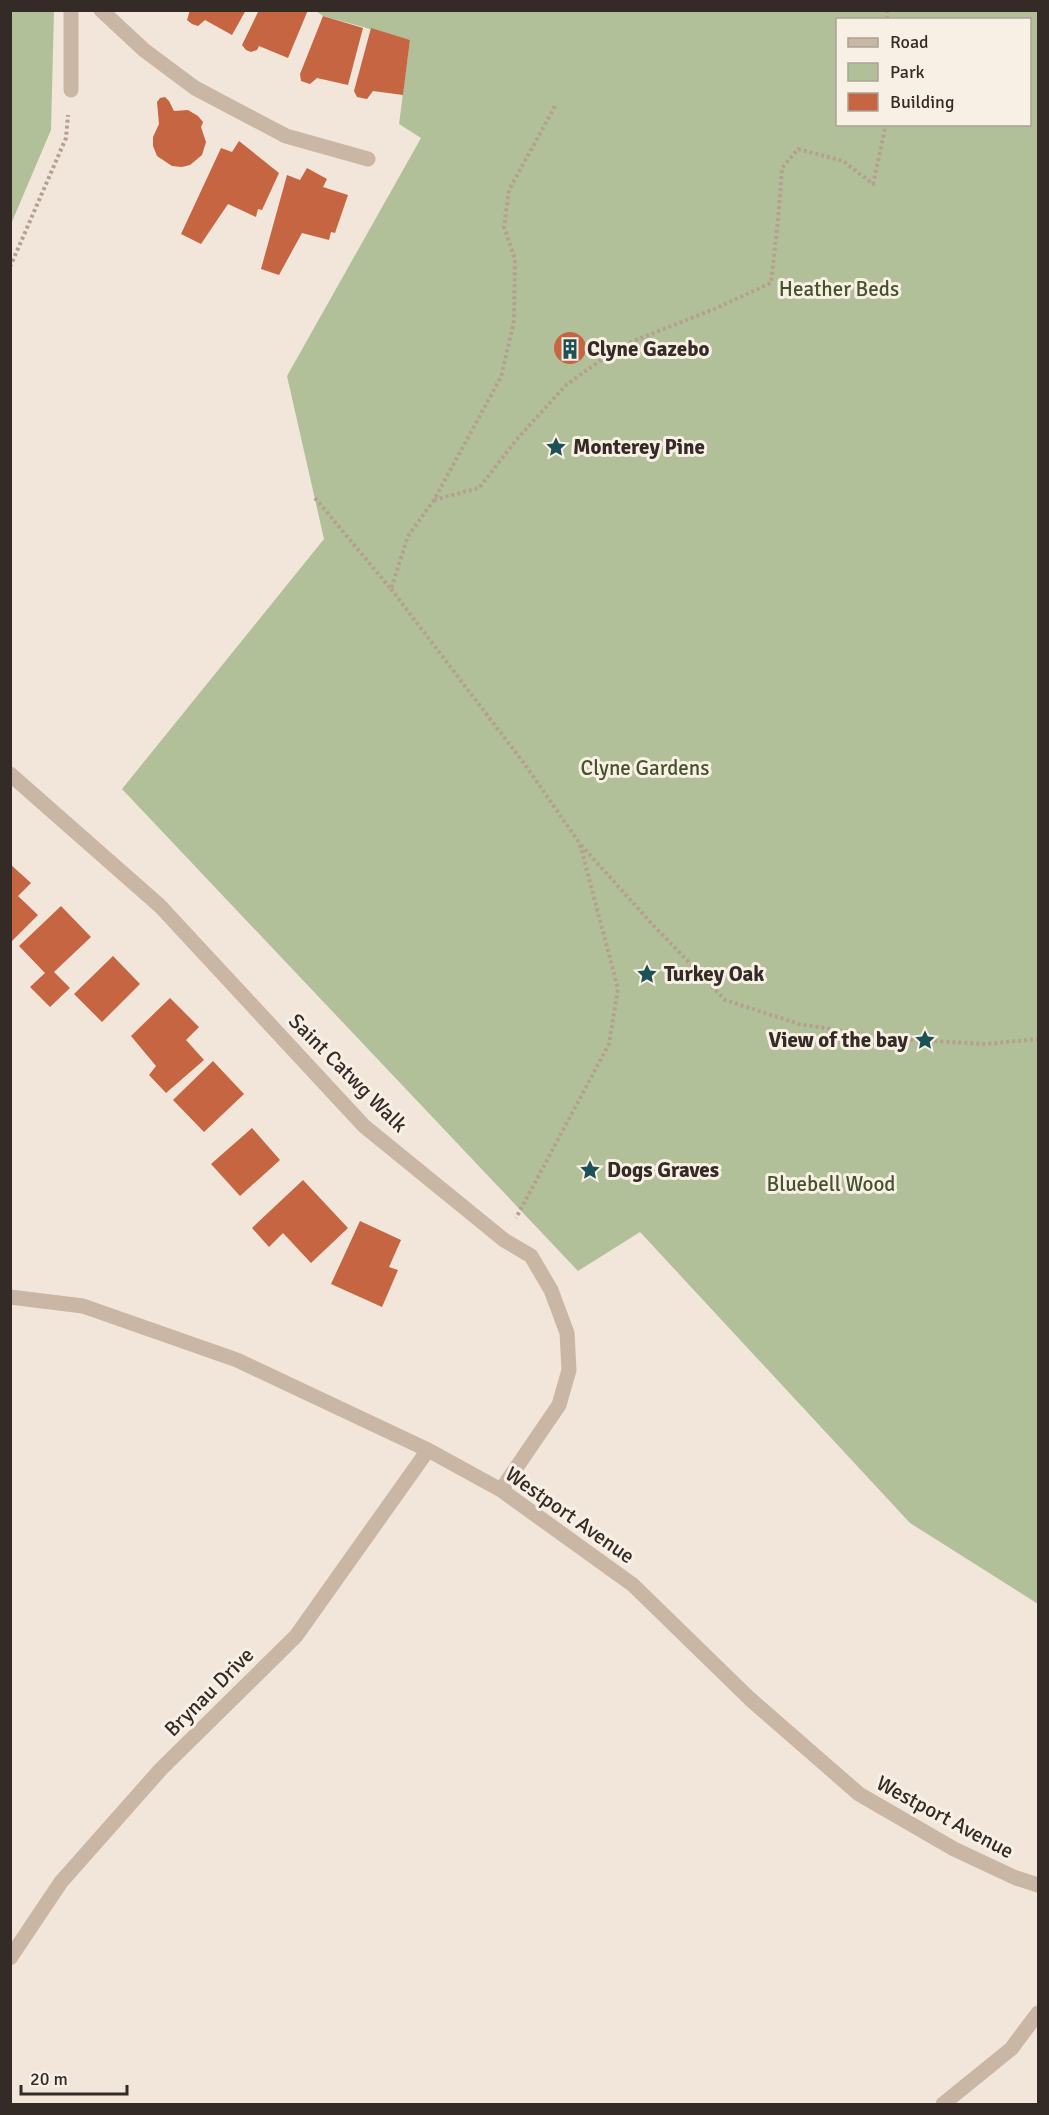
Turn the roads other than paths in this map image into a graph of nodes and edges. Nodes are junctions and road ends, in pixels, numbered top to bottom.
1 (71, 10) edge
2 (101, 10) edge
3 (71, 90) road end
4 (368, 159) dead end
5 (10, 774) edge
6 (10, 1297) edge
7 (428, 1450) junction
8 (501, 1490) junction
9 (1038, 1885) edge
10 (10, 1958) edge
11 (1038, 2013) edge
12 (943, 2104) edge

1 - 3 street
2 - 4 street
5 - 8 street, Saint Catwg Walk
6 - 7 street, Westport Avenue
7 - 8 street, Westport Avenue
7 - 10 street, Brynau Drive
8 - 9 street, Westport Avenue
11 - 12 street

